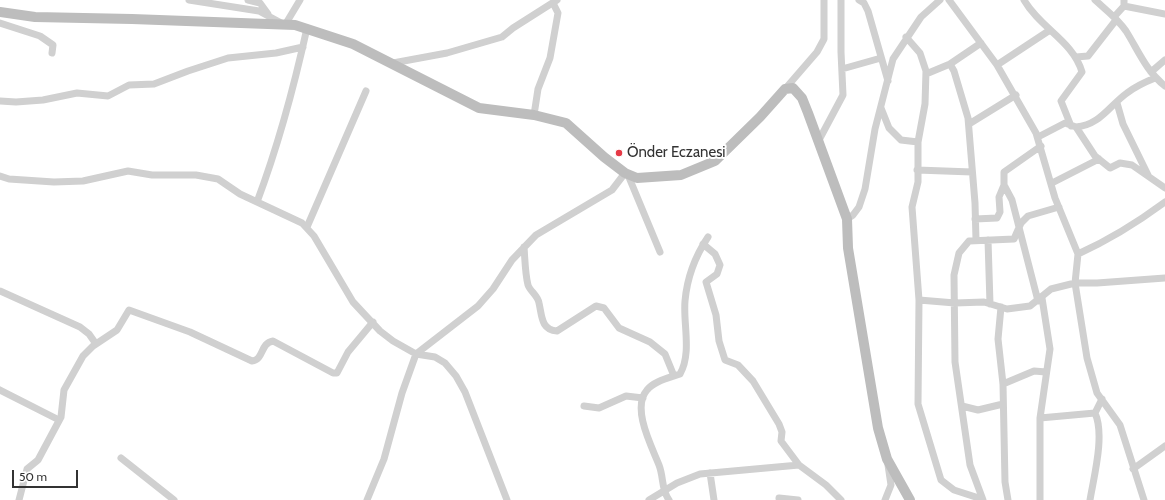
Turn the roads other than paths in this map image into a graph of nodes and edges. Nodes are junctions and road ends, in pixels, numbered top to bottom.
1 (189, 0) edge
2 (248, 0) edge
3 (300, 0) edge
4 (824, 0) edge
5 (841, 0) edge
6 (859, 0) edge
7 (940, 0) edge
8 (949, 0) edge
9 (1024, 0) edge
10 (1095, 0) edge
11 (555, 2) edge
12 (1124, 3) edge
13 (0, 12) edge
14 (1165, 14) edge
15 (269, 16) junction
16 (1115, 19) junction
17 (0, 23) edge
18 (285, 25) junction
19 (308, 28) junction
20 (1050, 30) junction
21 (906, 37) junction
22 (981, 43) junction
23 (303, 47) junction
24 (52, 53) dead end
25 (1076, 57) junction
26 (881, 58) junction
27 (1165, 60) edge
28 (393, 64) junction
29 (950, 64) junction
30 (997, 65) junction
31 (842, 68) junction
32 (926, 74) junction
33 (1153, 75) junction
34 (888, 83) junction
35 (1165, 86) edge
36 (785, 88) junction
37 (366, 91) dead end
38 (1016, 96) junction
39 (0, 101) edge
40 (1117, 103) junction
41 (881, 108) junction
42 (534, 115) junction
43 (969, 124) junction
44 (1074, 126) junction
45 (1038, 137) junction
46 (819, 140) junction
47 (918, 142) junction
48 (1041, 146) junction
49 (1099, 159) junction
50 (917, 170) junction
51 (972, 172) junction
52 (626, 174) junction
53 (1148, 175) junction
54 (0, 176) edge
55 (1052, 183) junction
56 (1004, 186) junction
57 (1165, 188) edge
58 (257, 202) junction
59 (1165, 202) edge
60 (1059, 206) junction
61 (976, 219) junction
62 (847, 220) junction
63 (1020, 226) junction
64 (307, 228) junction
65 (708, 236) dead end
66 (976, 240) junction
67 (988, 240) junction
68 (703, 244) junction
69 (524, 247) junction
70 (660, 252) dead end
71 (1078, 254) junction
72 (1165, 278) edge
73 (1075, 283) junction
74 (0, 291) edge
75 (1040, 299) junction
76 (919, 300) junction
77 (955, 303) junction
78 (990, 304) junction
79 (1000, 307) junction
80 (373, 322) junction
81 (96, 344) junction
82 (416, 354) junction
83 (1046, 372) junction
84 (674, 376) junction
85 (1003, 384) junction
86 (0, 390) edge
87 (643, 398) junction
88 (1102, 398) junction
89 (1003, 404) junction
90 (584, 406) dead end
91 (962, 406) junction
92 (1096, 413) junction
93 (1040, 418) junction
94 (60, 420) junction
95 (1165, 446) edge
96 (121, 458) dead end
97 (887, 459) junction
98 (799, 465) junction
99 (1133, 468) junction
100 (710, 473) junction
101 (663, 492) junction
102 (779, 498) dead end
103 (983, 499) edge
104 (19, 500) edge
105 (174, 500) edge
106 (367, 500) edge
107 (506, 500) edge
108 (649, 500) edge
109 (669, 500) edge
110 (714, 500) edge
111 (798, 500) edge
112 (841, 500) edge
113 (885, 500) edge
114 (910, 500) edge
115 (1008, 500) edge
116 (1040, 500) edge
117 (1090, 500) edge
118 (1144, 500) edge

1 - 15 street
2 - 15 street
3 - 18 street
4 - 36 street
5 - 31 street
6 - 26 street
7 - 21 street
8 - 22 street
9 - 20 street
10 - 16 street
11 - 28 street
11 - 42 street
12 - 14 street
12 - 16 street
13 - 18 street
15 - 18 street
16 - 25 street
16 - 33 street
17 - 24 street
18 - 19 street
19 - 23 street
19 - 28 street
20 - 25 street
20 - 30 street
21 - 32 street
21 - 34 street
22 - 29 street
22 - 30 street
23 - 39 street
23 - 58 street
25 - 44 street
26 - 31 street
26 - 34 street
27 - 33 street
28 - 42 street
29 - 32 street
29 - 43 street
30 - 38 street
31 - 46 street
32 - 47 street
33 - 35 street
33 - 40 street
34 - 41 street
36 - 46 street
36 - 52 street
37 - 64 street
38 - 43 street
38 - 45 street
40 - 44 street
40 - 53 street
41 - 47 street
41 - 62 street
42 - 52 street
43 - 51 street
44 - 45 street
44 - 49 street
45 - 48 street
46 - 62 street
47 - 50 street
48 - 55 street
48 - 56 street
49 - 53 street
49 - 55 street
50 - 51 street
50 - 76 street
51 - 61 street
52 - 69 street
52 - 70 street
53 - 57 street
54 - 58 street
55 - 60 street
56 - 61 street
56 - 63 street
58 - 64 street
59 - 71 street
60 - 63 street
60 - 71 street
61 - 66 street
62 - 97 street
63 - 67 street
63 - 75 street
64 - 80 street
65 - 68 street
66 - 67 street
66 - 77 street
67 - 78 street
68 - 84 street
68 - 98 street
69 - 82 street
69 - 84 street
71 - 73 street
72 - 73 street
73 - 75 street
73 - 88 street
74 - 81 street
75 - 79 street
75 - 83 street
76 - 77 street
76 - 103 street
77 - 78 street
77 - 91 street
78 - 79 street
79 - 85 street
80 - 81 street
80 - 82 street
81 - 94 street
82 - 106 street
82 - 107 street
83 - 85 street
83 - 93 street
84 - 87 street
85 - 89 street
86 - 94 street
87 - 90 street
87 - 101 street
88 - 92 street
88 - 99 street
89 - 91 street
89 - 115 street
91 - 103 street
92 - 93 street
92 - 117 street
93 - 116 street
94 - 104 street
95 - 99 street
96 - 105 street
97 - 113 street
97 - 114 street
98 - 100 street
98 - 112 street
99 - 118 street
100 - 101 street
100 - 110 street
101 - 108 street
101 - 109 street
102 - 111 street

